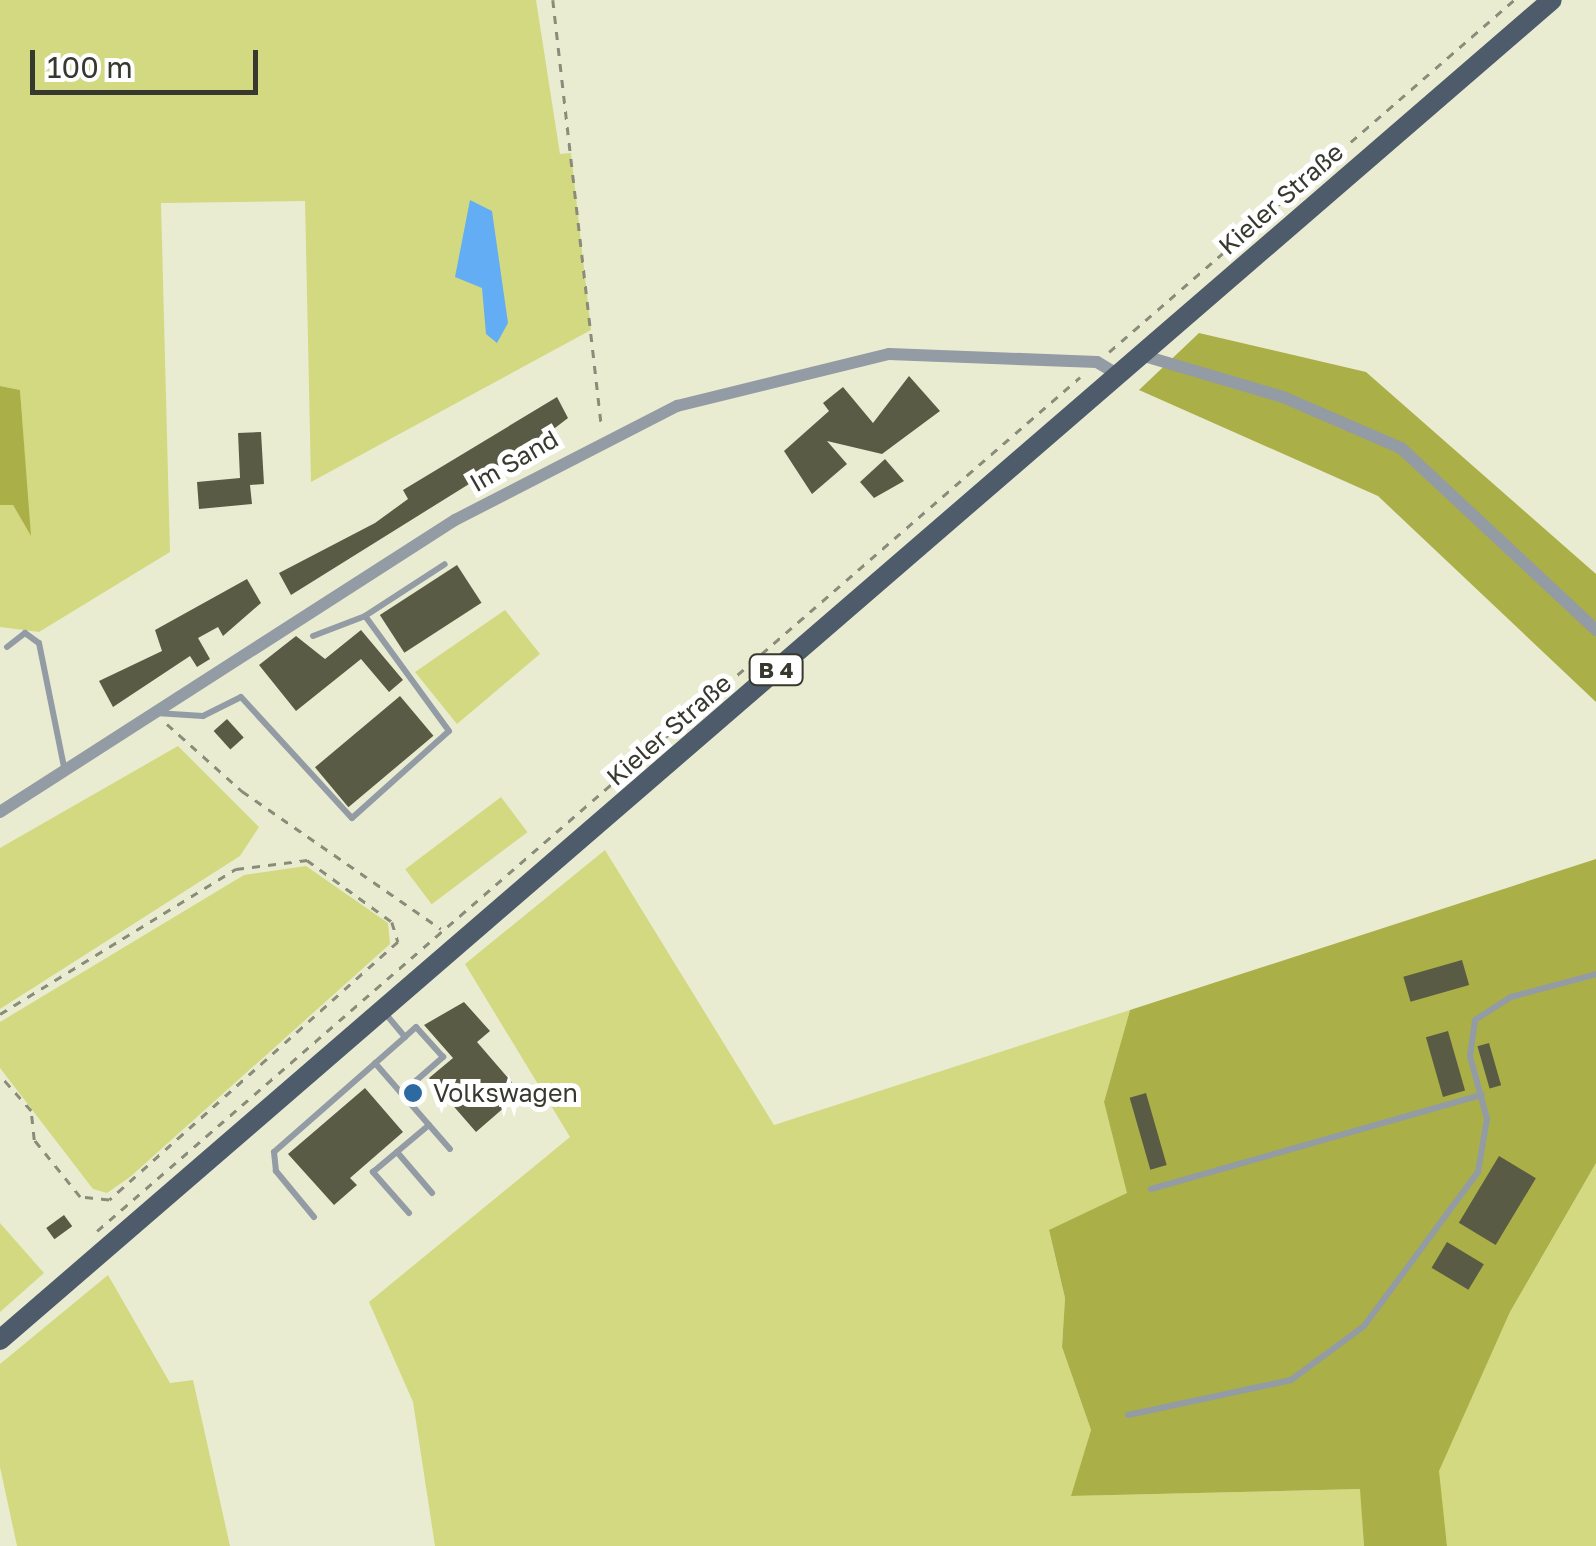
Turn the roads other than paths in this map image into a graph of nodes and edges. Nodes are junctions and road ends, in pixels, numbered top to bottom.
1 (1552, 0) edge
2 (1140, 355) junction
3 (1119, 374) junction
4 (445, 564) dead end
5 (365, 616) junction
6 (1596, 630) edge
7 (313, 636) dead end
8 (7, 647) dead end
9 (155, 713) junction
10 (65, 773) junction
11 (0, 812) edge
12 (1596, 974) edge
13 (382, 1010) junction
14 (405, 1037) junction
15 (375, 1064) junction
16 (402, 1093) junction
17 (1482, 1095) junction
18 (429, 1125) junction
19 (450, 1149) dead end
20 (396, 1152) junction
21 (1151, 1188) dead end
22 (432, 1192) dead end
23 (410, 1212) dead end
24 (314, 1216) dead end
25 (0, 1340) edge
26 (1128, 1416) dead end

1 - 2 main road, Kieler Straße / B 4
2 - 3 main road, Kieler Straße / B 4
2 - 6 street
3 - 9 street, Im Sand
3 - 13 main road, Kieler Straße / B 4
4 - 5 lane
5 - 7 lane
5 - 9 lane
8 - 10 lane
9 - 10 street, Im Sand
10 - 11 street, Im Sand
12 - 17 lane
13 - 14 lane
13 - 25 main road, Kieler Straße / B 4
14 - 15 lane
14 - 16 lane
15 - 16 lane
15 - 24 lane
16 - 18 lane
17 - 21 lane
17 - 26 lane
18 - 19 lane
18 - 20 lane
20 - 22 lane
20 - 23 lane

